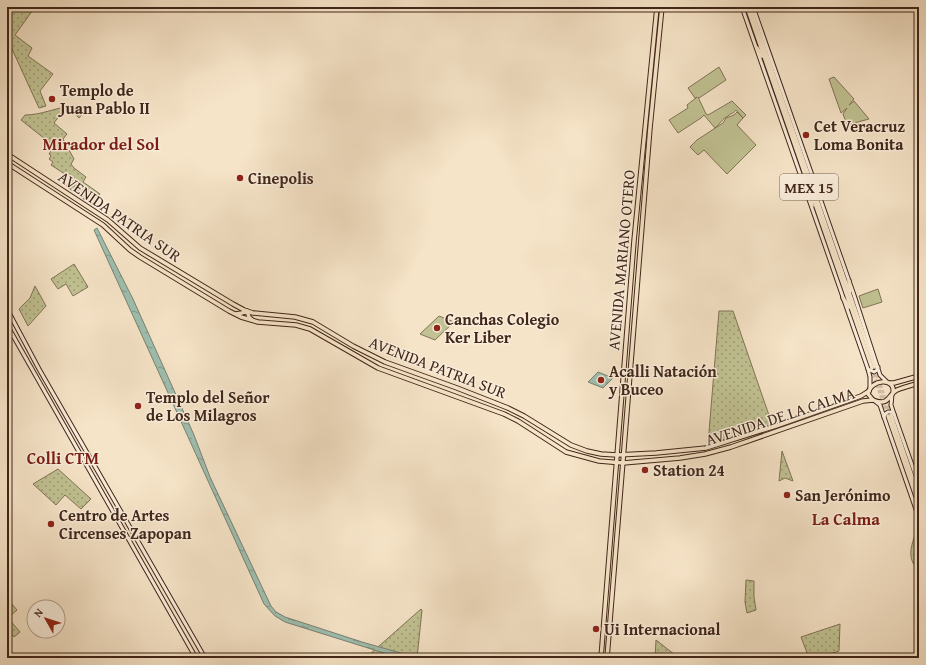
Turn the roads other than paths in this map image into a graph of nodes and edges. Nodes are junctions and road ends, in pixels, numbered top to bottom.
1 (657, 7) edge
2 (662, 7) edge
3 (742, 7) edge
4 (747, 7) edge
5 (752, 7) edge
6 (757, 17) joint
7 (757, 48) junction
8 (764, 58) junction
9 (782, 120) junction
10 (786, 122) junction
11 (7, 154) edge
12 (802, 156) junction
13 (7, 163) edge
14 (809, 168) junction
15 (811, 193) junction
16 (812, 206) junction
17 (849, 281) junction
18 (843, 298) junction
19 (851, 298) junction
20 (7, 309) edge
21 (246, 311) junction
22 (233, 313) junction
23 (853, 315) junction
24 (253, 321) junction
25 (7, 325) edge
26 (873, 368) junction
27 (919, 376) edge
28 (888, 382) junction
29 (919, 383) edge
30 (869, 390) junction
31 (893, 394) junction
32 (874, 401) junction
33 (828, 408) junction
34 (830, 413) junction
35 (889, 416) junction
36 (623, 455) junction
37 (617, 456) junction
38 (617, 463) junction
39 (623, 463) junction
40 (919, 485) edge
41 (919, 497) edge
42 (919, 505) edge
43 (919, 518) edge
44 (196, 658) edge
45 (205, 658) edge
46 (601, 658) edge
47 (607, 658) edge

1 - 37 main road, AVENIDA MARIANO OTERO
2 - 36 main road, AVENIDA MARIANO OTERO
3 - 7 main road
4 - 8 main road, MEX 15
5 - 6 main road
5 - 12 main road, MEX 15
6 - 14 main road
7 - 8 main road
7 - 9 main road
8 - 10 main road, MEX 15
9 - 10 main road
9 - 16 main road
10 - 15 main road, MEX 15
11 - 21 main road, AVENIDA PATRIA SUR
12 - 14 main road
12 - 19 main road, MEX 15
13 - 22 main road, AVENIDA PATRIA SUR
14 - 17 main road
15 - 16 main road
15 - 23 main road, MEX 15
16 - 18 main road
17 - 19 main road
17 - 26 main road
18 - 23 main road
18 - 26 main road
19 - 26 main road, MEX 15
20 - 45 main road
21 - 22 main road
21 - 24 main road
21 - 37 main road, AVENIDA PATRIA SUR
22 - 24 main road, AVENIDA PATRIA SUR
23 - 26 main road, MEX 15
24 - 38 main road, AVENIDA PATRIA SUR
25 - 44 main road
26 - 28 main road
26 - 30 main road
27 - 28 main road
28 - 30 main road
28 - 31 main road
29 - 31 main road
30 - 32 main road
30 - 33 main road, AVENIDA DE LA CALMA
31 - 32 main road
31 - 35 main road
32 - 34 main road, AVENIDA DE LA CALMA
32 - 35 main road
33 - 34 main road
33 - 36 main road, AVENIDA DE LA CALMA
34 - 39 main road, AVENIDA DE LA CALMA
35 - 40 main road
35 - 41 main road
35 - 42 main road
35 - 43 main road
36 - 37 main road, AVENIDA PATRIA SUR
36 - 39 main road, AVENIDA MARIANO OTERO
37 - 38 main road, AVENIDA MARIANO OTERO
38 - 39 main road, AVENIDA PATRIA SUR
38 - 46 main road, AVENIDA MARIANO OTERO
39 - 47 main road, AVENIDA MARIANO OTERO

